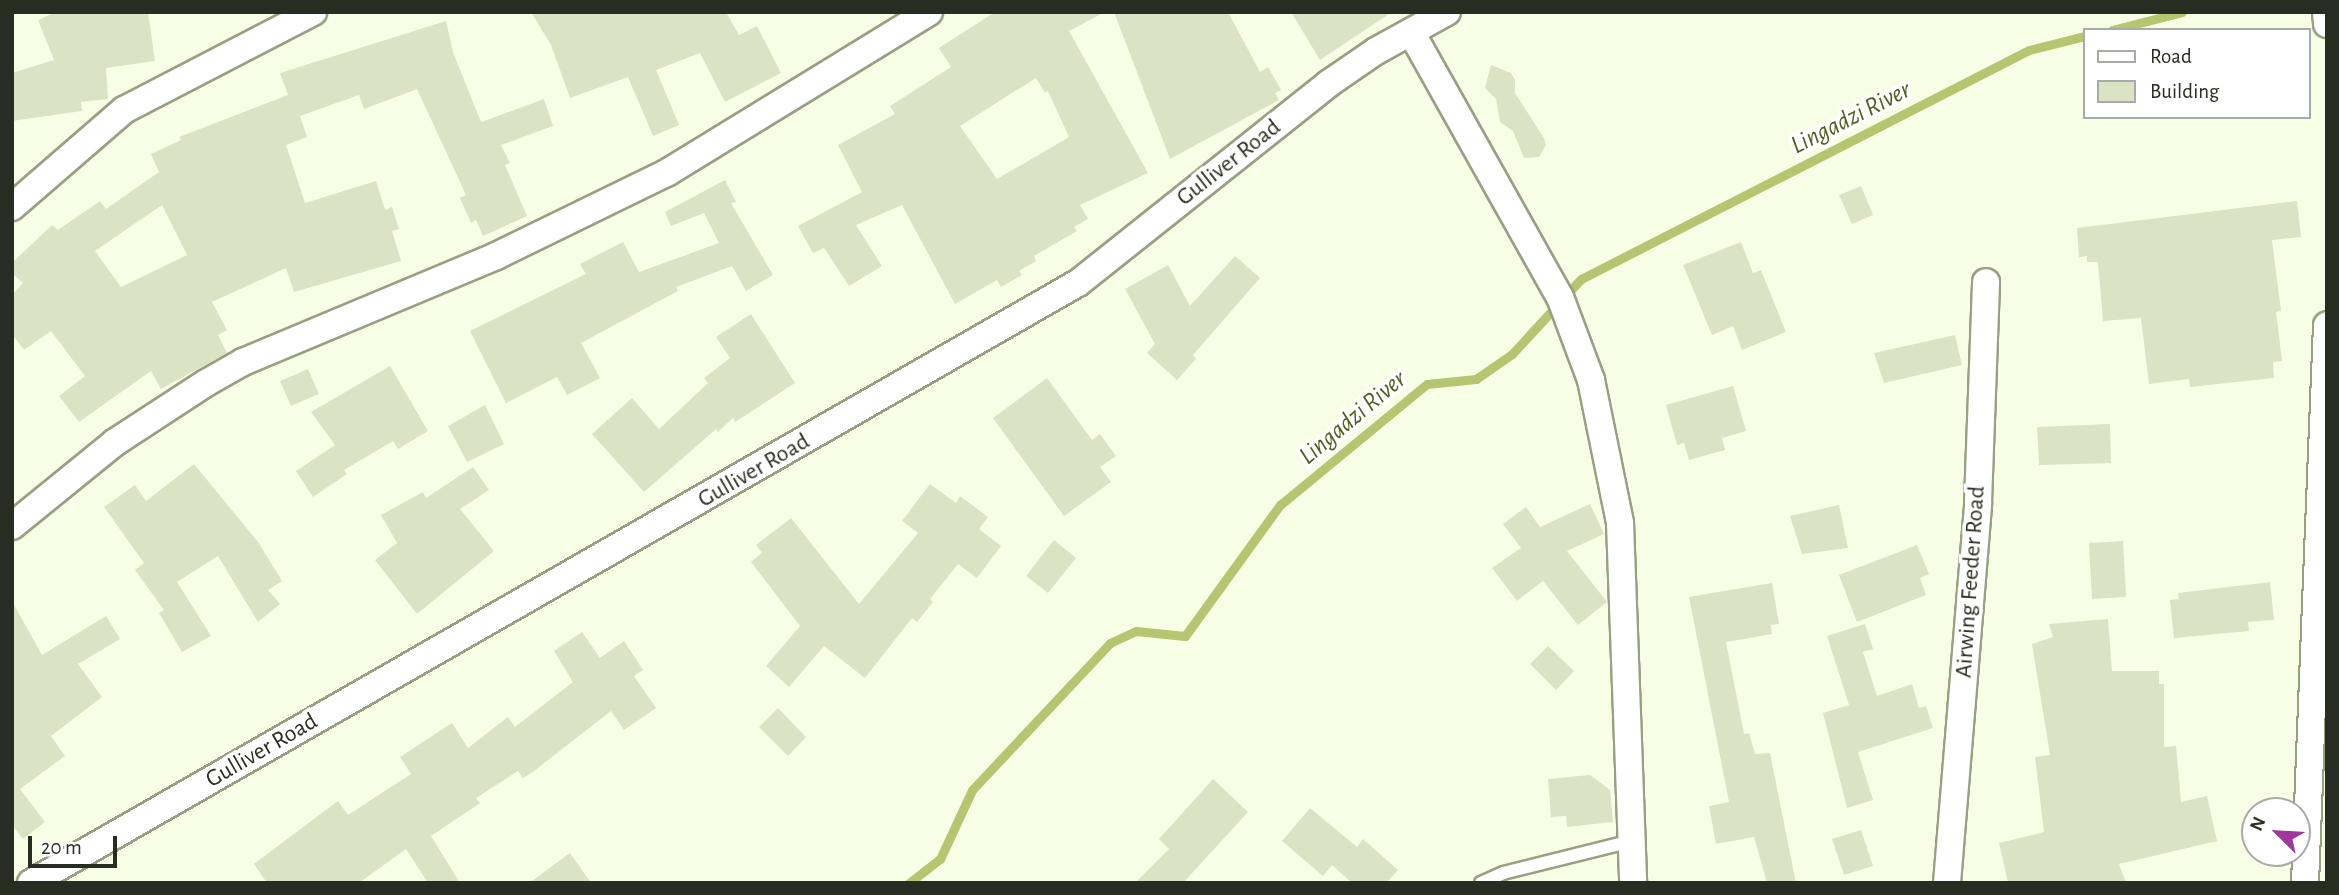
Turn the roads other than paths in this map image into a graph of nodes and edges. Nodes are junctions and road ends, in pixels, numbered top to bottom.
1 (313, 12) edge
2 (929, 12) edge
3 (1447, 12) edge
4 (2326, 12) edge
5 (2327, 24) edge
6 (1411, 32) junction
7 (12, 207) edge
8 (1986, 282) dead end
9 (2327, 325) edge
10 (12, 526) edge
11 (1631, 841) junction
12 (31, 883) edge
13 (1481, 883) edge
14 (1633, 883) edge
15 (1947, 883) edge
16 (2305, 883) edge

1 - 7 street
2 - 10 street
3 - 6 street, Gulliver Road
4 - 5 street
6 - 11 street
6 - 12 street, Gulliver Road
8 - 15 street, Airwing Feeder Road
9 - 16 street
11 - 13 lane
11 - 14 street

